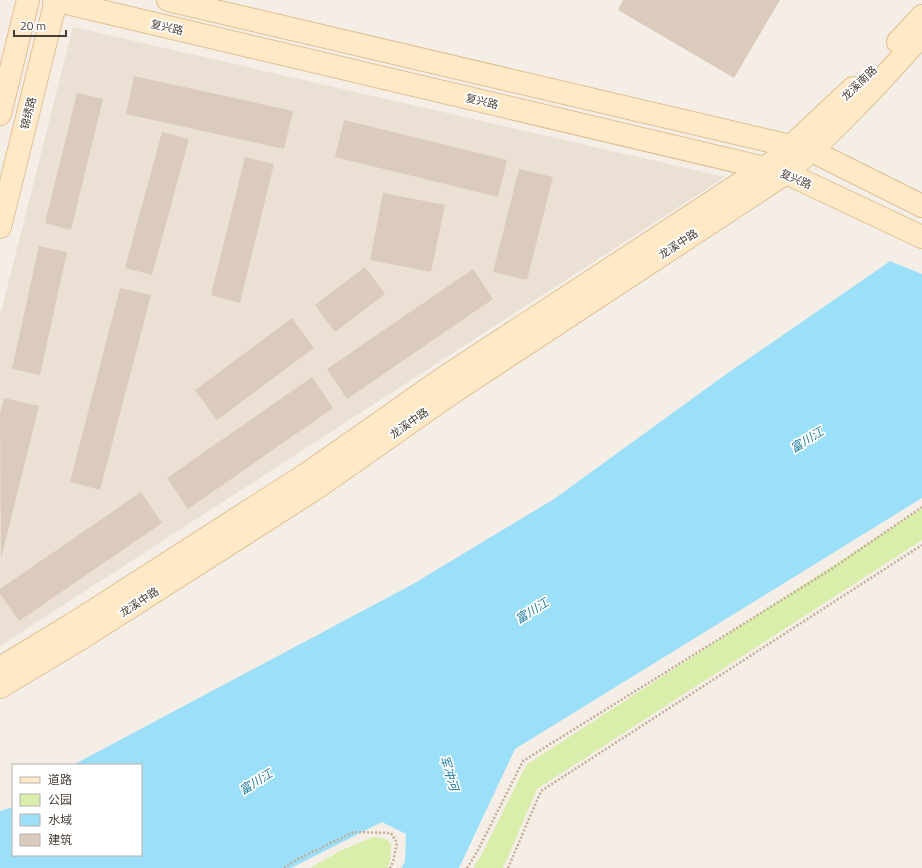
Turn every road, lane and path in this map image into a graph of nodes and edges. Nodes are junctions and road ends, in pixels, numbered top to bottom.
1 (28, 0) edge
2 (55, 0) edge
3 (168, 0) edge
4 (922, 16) edge
5 (922, 35) edge
6 (0, 114) edge
7 (802, 149) junction
8 (763, 168) junction
9 (786, 173) junction
10 (921, 206) edge
11 (0, 227) edge
12 (922, 237) edge
13 (922, 507) edge
14 (922, 545) edge
15 (0, 668) edge
16 (0, 687) edge
17 (284, 868) edge
18 (390, 868) edge
19 (467, 868) edge
20 (508, 868) edge

1 - 6 main road
2 - 8 main road, 复兴路
2 - 11 main road, 锦绣路
3 - 7 main road
4 - 7 main road, 龙溪南路
5 - 7 main road, 龙溪南路
7 - 8 main road, 龙溪中路
7 - 9 main road, 龙溪中路
7 - 10 main road
8 - 9 main road, 复兴路
8 - 15 main road, 龙溪中路
9 - 12 main road, 复兴路
9 - 16 main road, 龙溪中路
13 - 19 path
14 - 20 path
17 - 18 path

